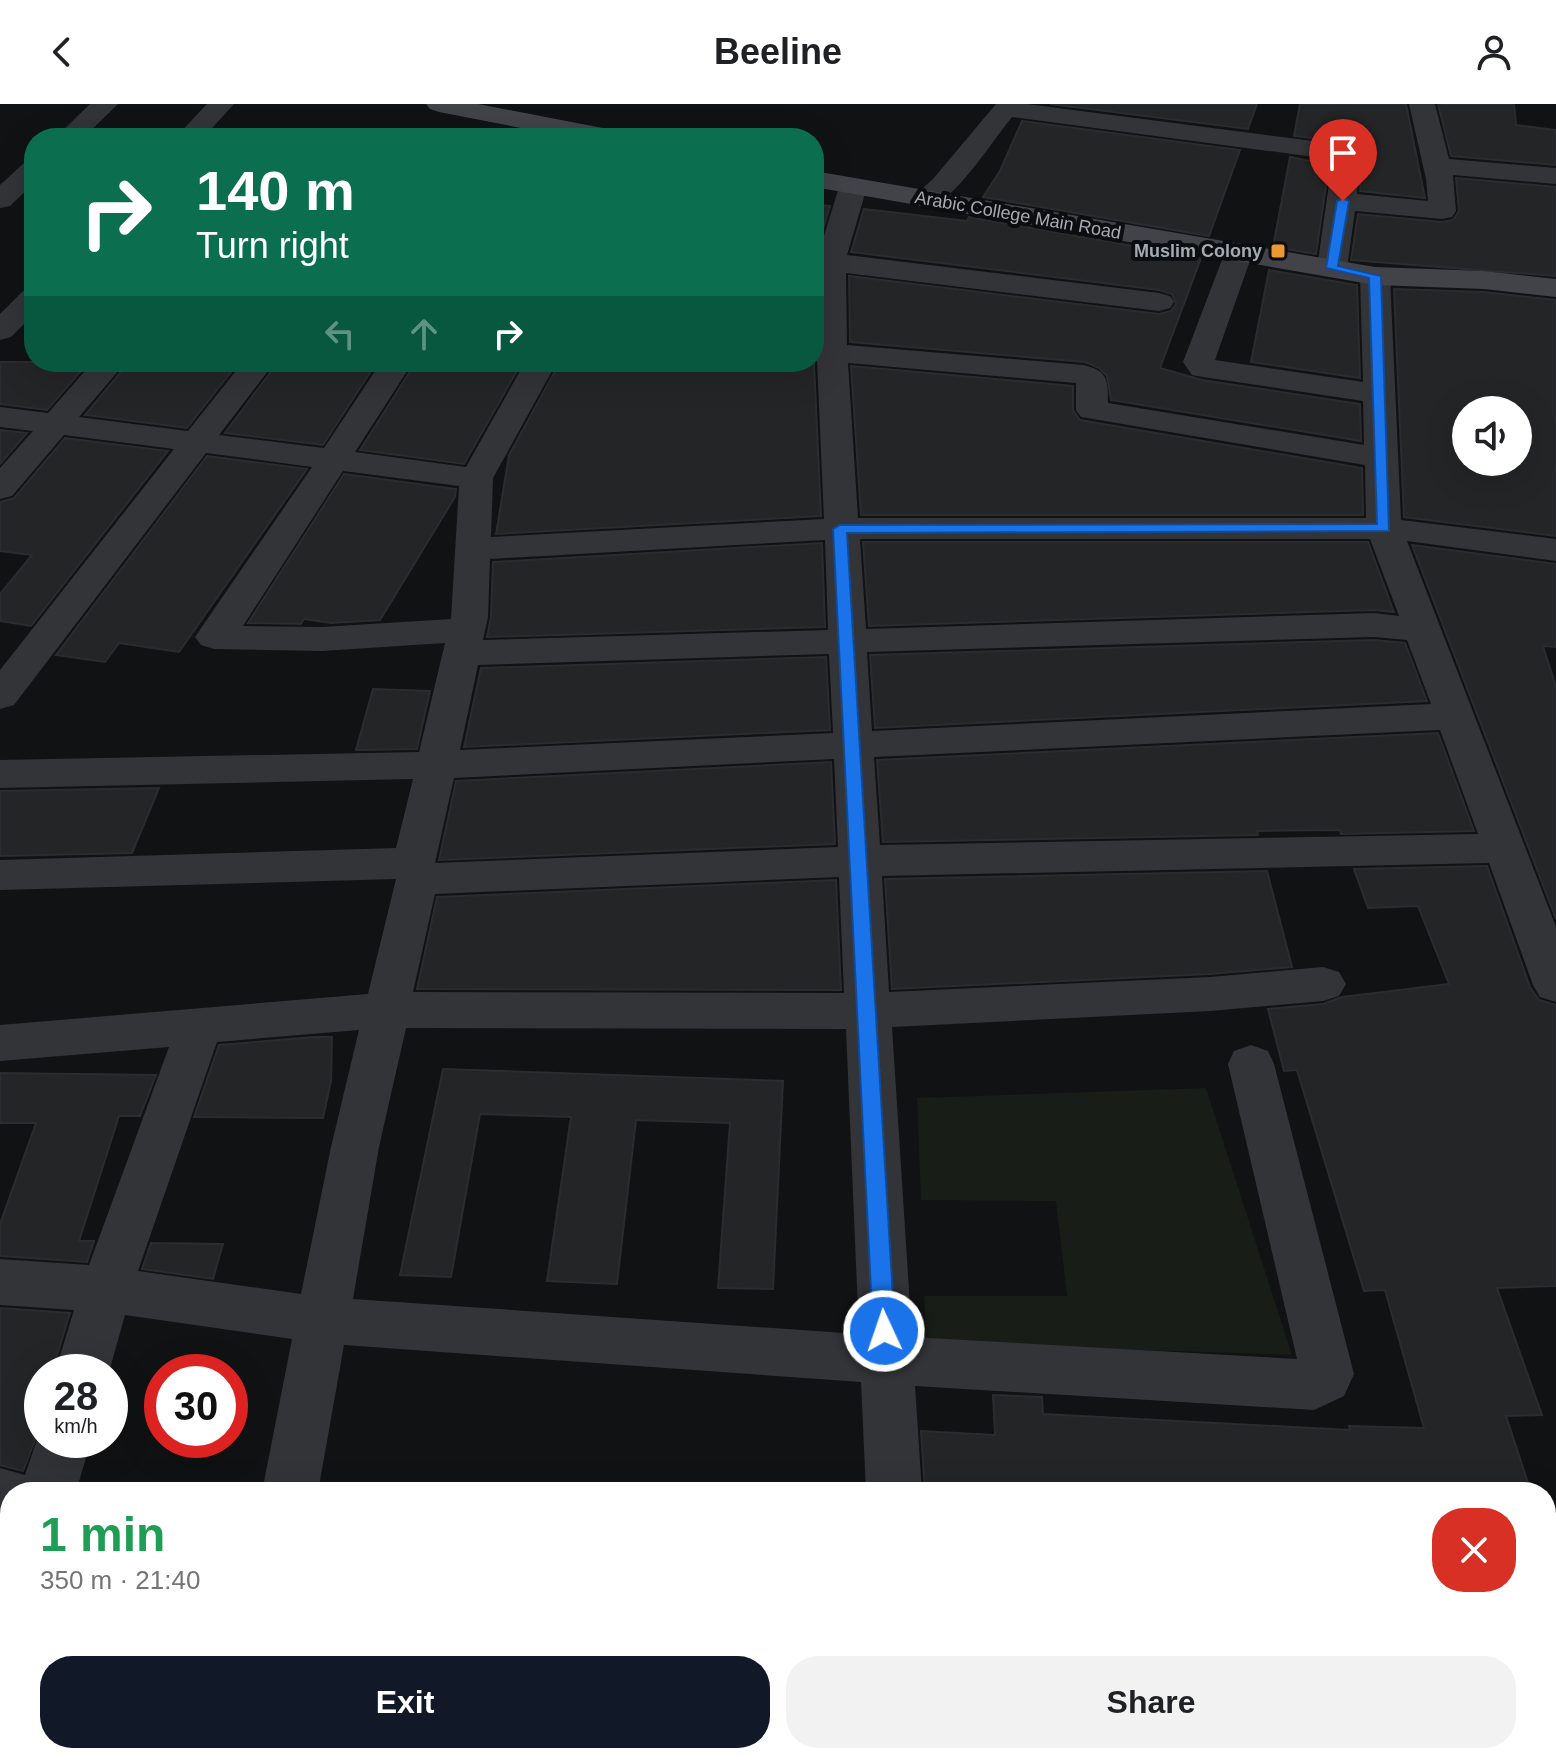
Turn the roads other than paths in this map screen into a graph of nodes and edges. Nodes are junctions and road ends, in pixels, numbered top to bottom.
1 (105, 104) edge
2 (221, 104) edge
3 (439, 104) edge
4 (1422, 104) edge
5 (1008, 106) edge
6 (79, 128) edge
7 (198, 128) edge
8 (562, 128) edge
9 (1437, 166) junction
10 (23, 176) edge
11 (1556, 176) edge
12 (834, 183) edge
13 (925, 199) junction
14 (0, 200) edge
15 (1343, 201) junction
16 (1239, 252) junction
17 (824, 253) edge
18 (824, 260) edge
19 (1332, 268) junction
20 (1375, 276) junction
21 (1556, 288) edge
22 (1159, 302) dead end
23 (24, 307) edge
24 (0, 331) edge
25 (824, 352) edge
26 (824, 362) edge
27 (102, 372) edge
28 (252, 372) edge
29 (390, 372) edge
30 (535, 372) edge
31 (1379, 394) junction
32 (0, 417) edge
33 (57, 425) junction
34 (199, 443) junction
35 (1382, 458) junction
36 (333, 459) junction
37 (476, 478) junction
38 (0, 489) edge
39 (1384, 528) junction
40 (840, 529) junction
41 (473, 549) junction
42 (1556, 550) edge
43 (1422, 630) junction
44 (846, 640) junction
45 (464, 642) junction
46 (0, 696) edge
47 (1455, 716) junction
48 (852, 743) junction
49 (436, 765) junction
50 (0, 774) edge
51 (1505, 848) junction
52 (859, 861) junction
53 (415, 871) junction
54 (0, 875) edge
55 (1323, 984) dead end
56 (1556, 985) edge
57 (386, 1010) junction
58 (867, 1011) junction
59 (199, 1028) junction
60 (0, 1043) edge
61 (1251, 1064) dead end
62 (0, 1282) edge
63 (106, 1289) junction
64 (323, 1320) junction
65 (87, 1354) edge
66 (886, 1360) junction
67 (58, 1458) edge
68 (51, 1482) edge
69 (292, 1482) edge
70 (893, 1482) edge

1 - 6 street
2 - 7 street
3 - 8 main road
4 - 9 street
5 - 13 street
5 - 15 street
9 - 11 street
9 - 15 street
10 - 14 street
12 - 13 main road, Arabic College Main Road
12 - 17 street
13 - 16 main road, Arabic College Main Road
15 - 19 street
16 - 19 main road, Arabic College Main Road
16 - 31 street
18 - 22 street
19 - 20 main road, Arabic College Main Road
20 - 21 main road, Arabic College Main Road
20 - 31 street
23 - 24 street
25 - 35 street
26 - 40 street
27 - 33 street
28 - 34 street
29 - 36 street
30 - 37 street
31 - 35 street
32 - 33 street
33 - 34 street
33 - 38 street
34 - 36 street
34 - 46 street
35 - 39 street
36 - 37 street
36 - 45 street
37 - 41 street
39 - 40 street
39 - 42 street
39 - 43 street
40 - 41 street
40 - 44 street
41 - 45 street
43 - 44 street
43 - 47 street
44 - 45 street
44 - 48 street
45 - 49 street
47 - 48 street
47 - 51 street
48 - 49 street
48 - 52 street
49 - 50 street
49 - 53 street
51 - 52 street
51 - 56 street
52 - 53 street
52 - 58 street
53 - 54 street
53 - 57 street
55 - 58 street
57 - 58 street
57 - 59 street
57 - 64 street
58 - 66 street
59 - 60 street
59 - 63 street
61 - 66 street
62 - 63 street
63 - 64 street
63 - 65 street
64 - 66 street
64 - 69 street
66 - 70 street
67 - 68 street

